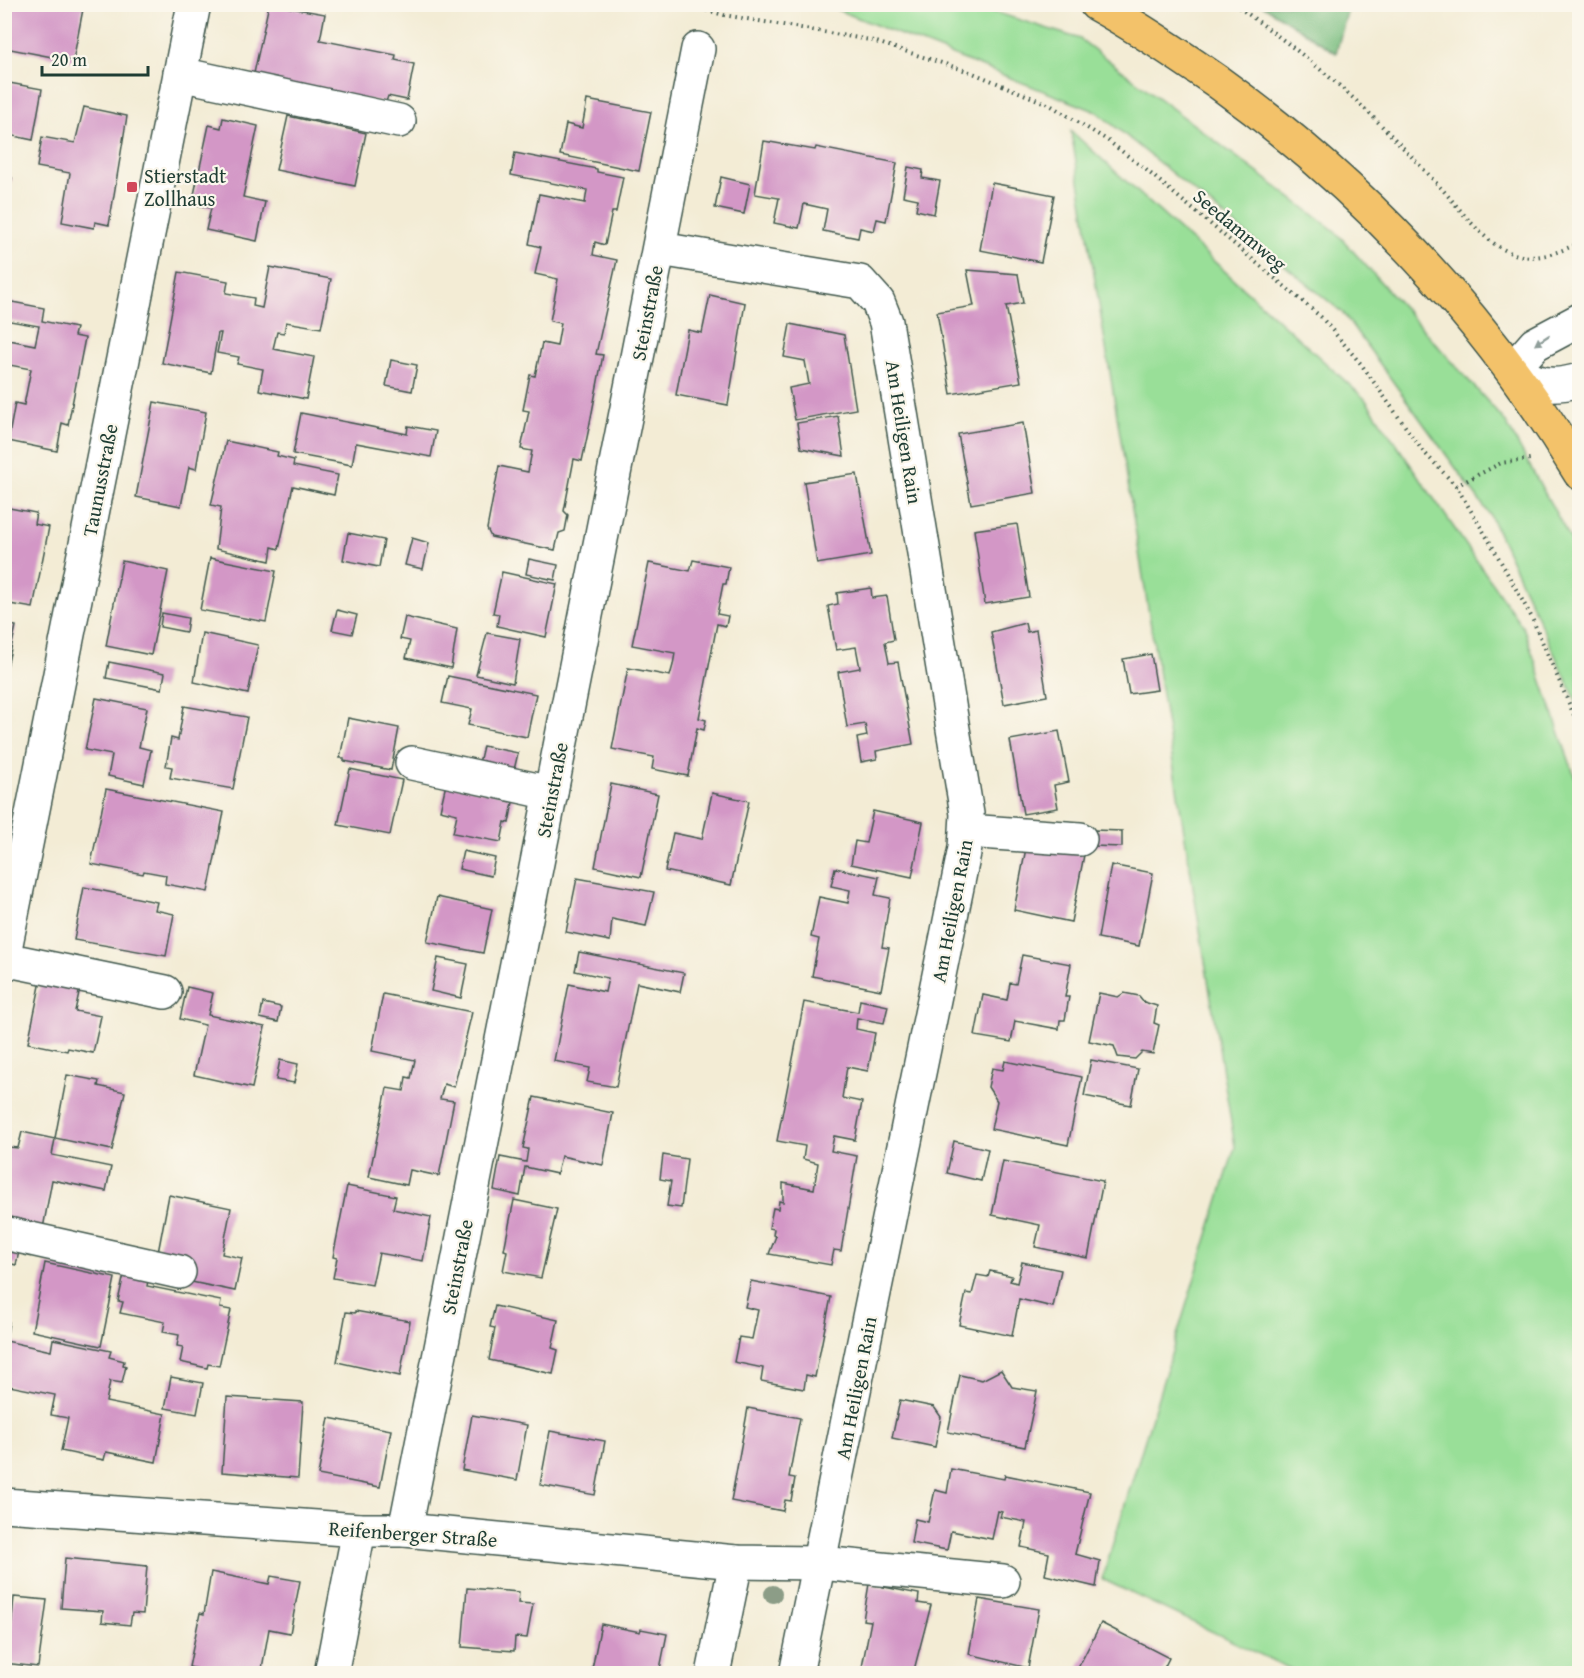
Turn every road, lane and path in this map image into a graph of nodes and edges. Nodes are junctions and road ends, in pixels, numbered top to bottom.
1 (194, 4) edge
2 (683, 4) edge
3 (1096, 4) edge
4 (1234, 4) edge
5 (698, 49) dead end
6 (180, 74) junction
7 (399, 121) dead end
8 (1580, 243) edge
9 (660, 249) junction
10 (1580, 320) edge
11 (1512, 370) junction
12 (1580, 380) edge
13 (1532, 459) dead end
14 (1580, 473) edge
15 (1456, 486) junction
16 (1580, 729) edge
17 (412, 763) dead end
18 (551, 793) junction
19 (967, 831) junction
20 (1080, 839) dead end
21 (4, 954) edge
22 (4, 959) edge
23 (165, 992) dead end
24 (4, 1233) edge
25 (179, 1272) dead end
26 (4, 1505) edge
27 (359, 1530) junction
28 (405, 1530) junction
29 (736, 1562) junction
30 (821, 1563) junction
31 (1003, 1581) dead end
32 (331, 1674) edge
33 (713, 1674) edge
34 (796, 1674) edge

1 - 6 street, Taunusstraße
2 - 15 path, Seedammweg
3 - 11 main road
4 - 8 path
5 - 9 street, Steinstraße
6 - 7 street
6 - 21 street, Taunusstraße
9 - 18 street, Steinstraße
9 - 19 street, Am Heiligen Rain
10 -> 11 street
11 - 12 street
11 - 14 main road
13 - 15 path
15 - 16 path, Seedammweg
17 - 18 street
18 - 28 street, Steinstraße
19 - 20 street
19 - 30 street, Am Heiligen Rain
22 - 23 street
24 - 25 street
26 - 27 street, Reifenberger Straße
27 - 28 street, Reifenberger Straße
27 - 32 street
28 - 29 street, Reifenberger Straße
29 - 30 street, Reifenberger Straße
29 - 33 street
30 - 31 street
30 - 34 street, Am Heiligen Rain

